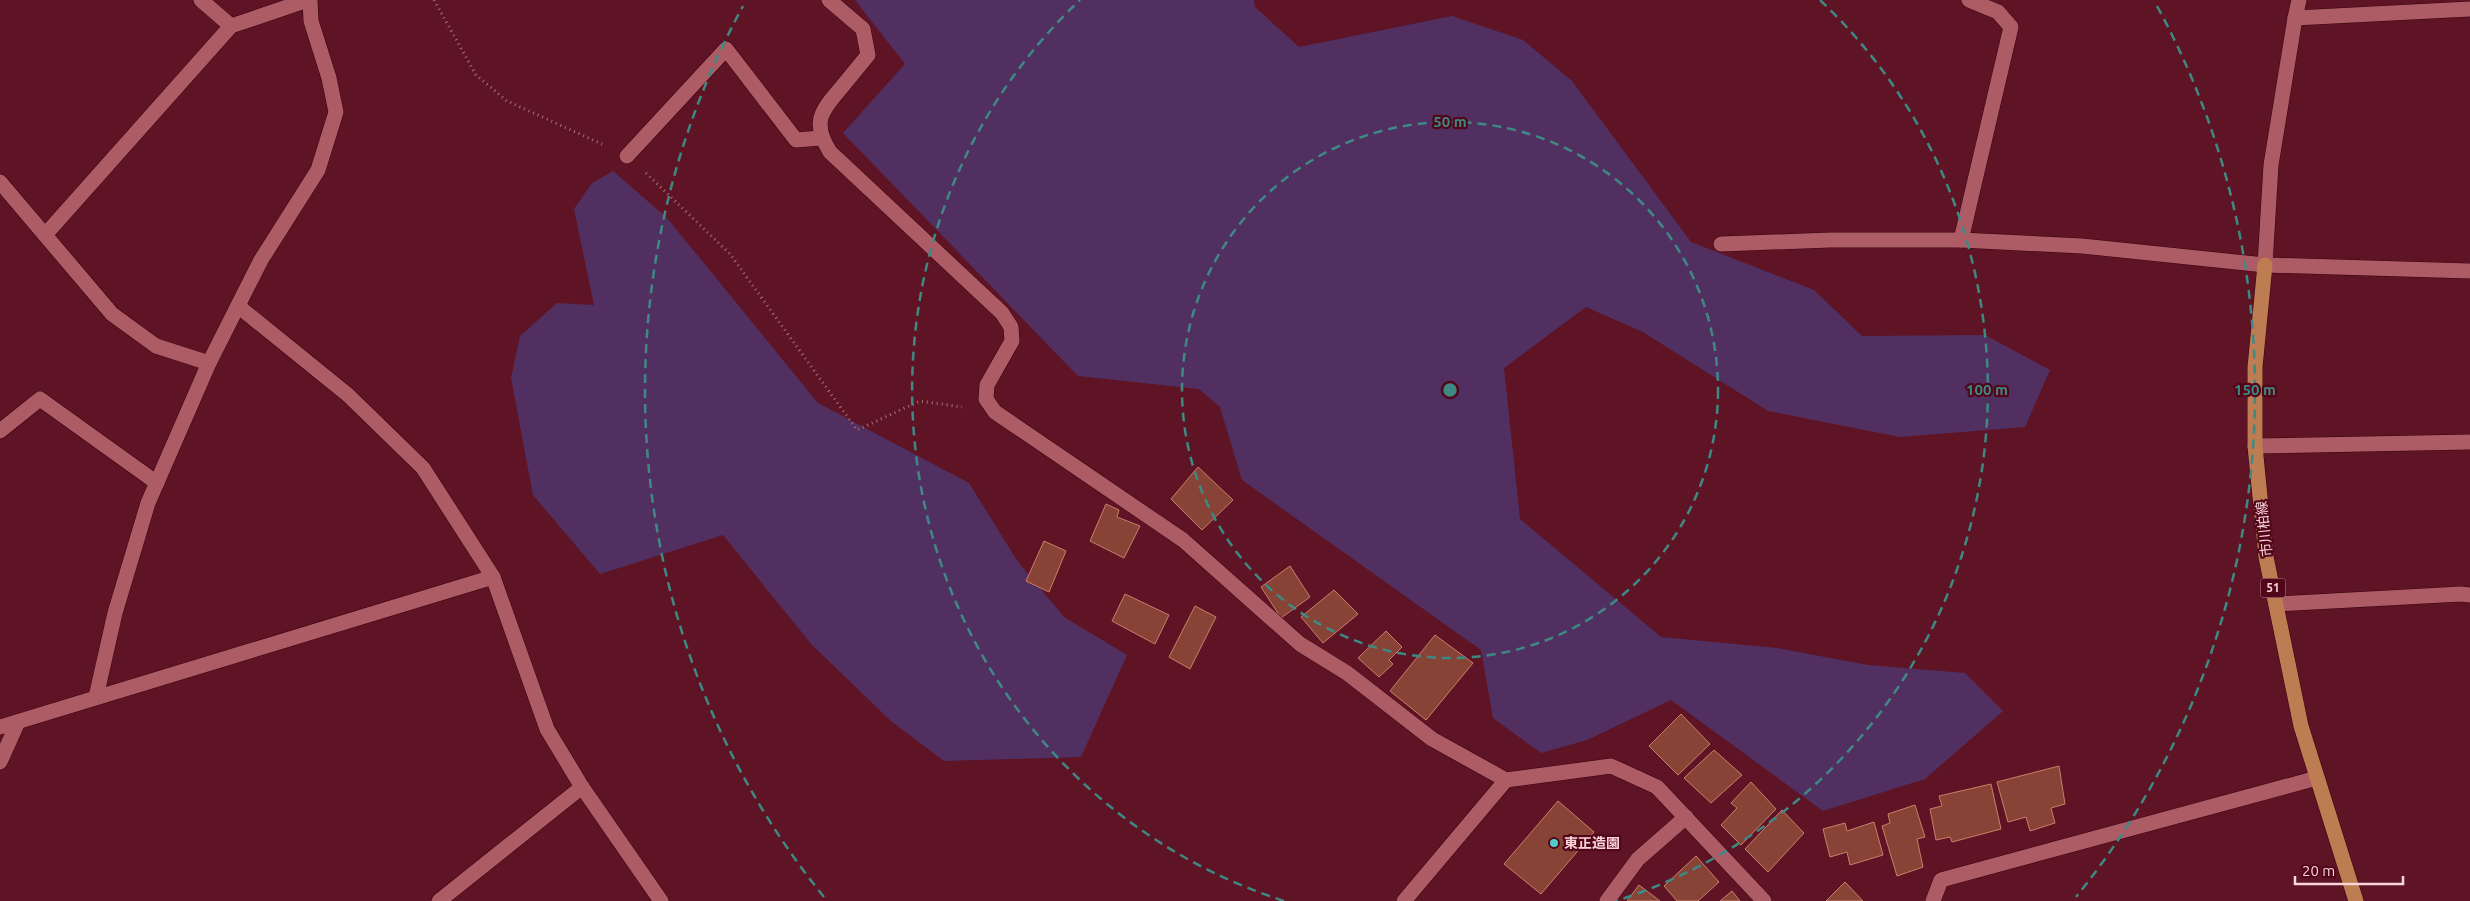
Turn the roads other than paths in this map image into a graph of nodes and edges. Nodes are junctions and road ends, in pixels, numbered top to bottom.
1 (201, 0) edge
2 (309, 0) edge
3 (829, 0) edge
4 (1969, 0) edge
5 (2299, 0) edge
6 (2470, 10) edge
7 (2295, 18) junction
8 (231, 26) junction
9 (821, 138) junction
10 (627, 156) road end
11 (0, 182) edge
12 (45, 235) junction
13 (1961, 240) junction
14 (1721, 244) dead end
15 (2265, 265) junction
16 (2470, 270) edge
17 (238, 306) junction
18 (209, 364) junction
19 (0, 431) edge
20 (2470, 442) edge
21 (2255, 446) junction
22 (157, 483) junction
23 (493, 577) junction
24 (2470, 595) edge
25 (2276, 604) junction
26 (96, 697) junction
27 (18, 722) junction
28 (0, 727) edge
29 (0, 762) edge
30 (2317, 778) junction
31 (1506, 780) junction
32 (582, 787) junction
33 (1686, 817) junction
34 (439, 901) edge
35 (661, 901) edge
36 (1404, 901) edge
37 (1607, 901) edge
38 (1764, 901) edge
39 (1933, 901) edge
40 (2356, 901) edge

1 - 8 street
2 - 8 street
2 - 17 street
3 - 9 street
4 - 13 street
5 - 7 street
6 - 7 street
7 - 15 street
8 - 12 street
9 - 10 street
9 - 31 street
11 - 12 street
12 - 18 street
13 - 14 street
13 - 15 street
15 - 16 street
15 - 21 main road, 市川柏線 / 51
17 - 18 street
17 - 23 street
18 - 22 street
19 - 22 street
20 - 21 street
21 - 25 main road, 市川柏線 / 51
22 - 26 street
23 - 26 street
23 - 32 street
24 - 25 street
25 - 30 main road, 市川柏線 / 51
26 - 27 street
27 - 28 street
27 - 29 street
30 - 39 street
30 - 40 main road, 市川柏線 / 51
31 - 33 street
31 - 36 street
32 - 34 street
32 - 35 street
33 - 37 street
33 - 38 street

